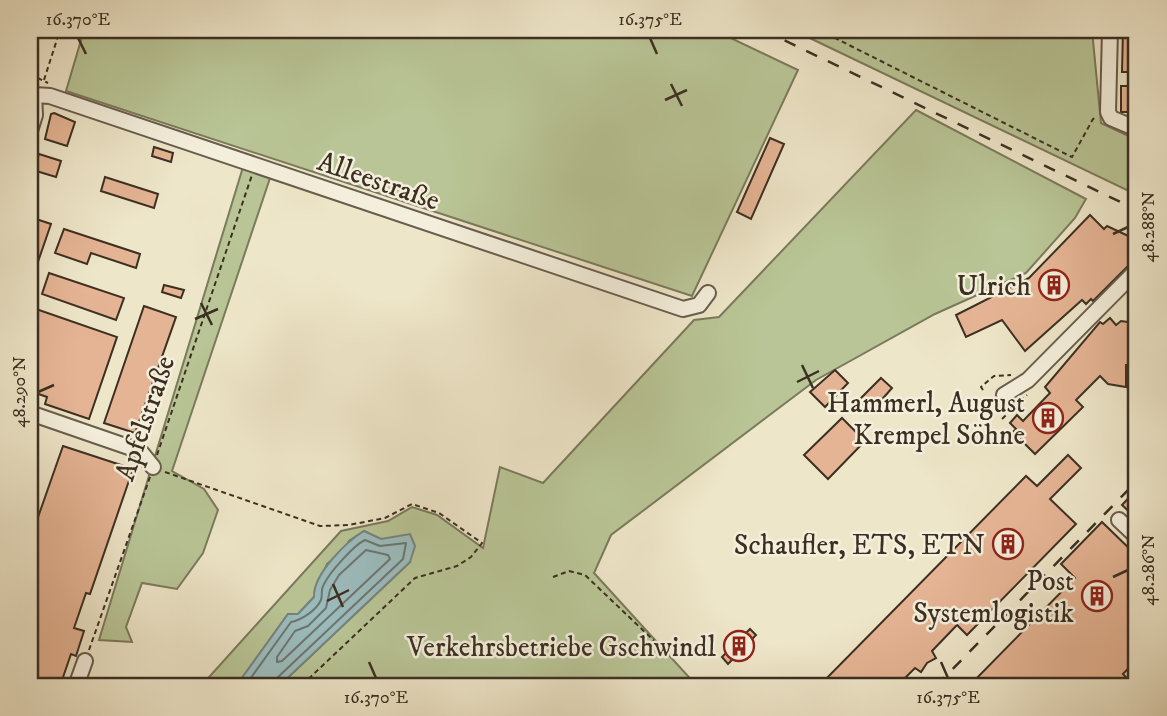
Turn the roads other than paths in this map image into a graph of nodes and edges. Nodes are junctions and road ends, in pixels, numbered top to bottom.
1 (1110, 30) edge
2 (32, 93) edge
3 (1137, 129) edge
4 (30, 131) edge
5 (1137, 270) edge
6 (708, 293) dead end
7 (1004, 395) dead end
8 (30, 413) edge
9 (153, 467) road end
10 (1119, 520) dead end
11 (1137, 537) edge
12 (85, 661) road end
13 (76, 686) edge

1 - 3 street
2 - 4 street
2 - 6 street, Alleestraße
5 - 7 street
8 - 9 street
10 - 11 street
12 - 13 street

